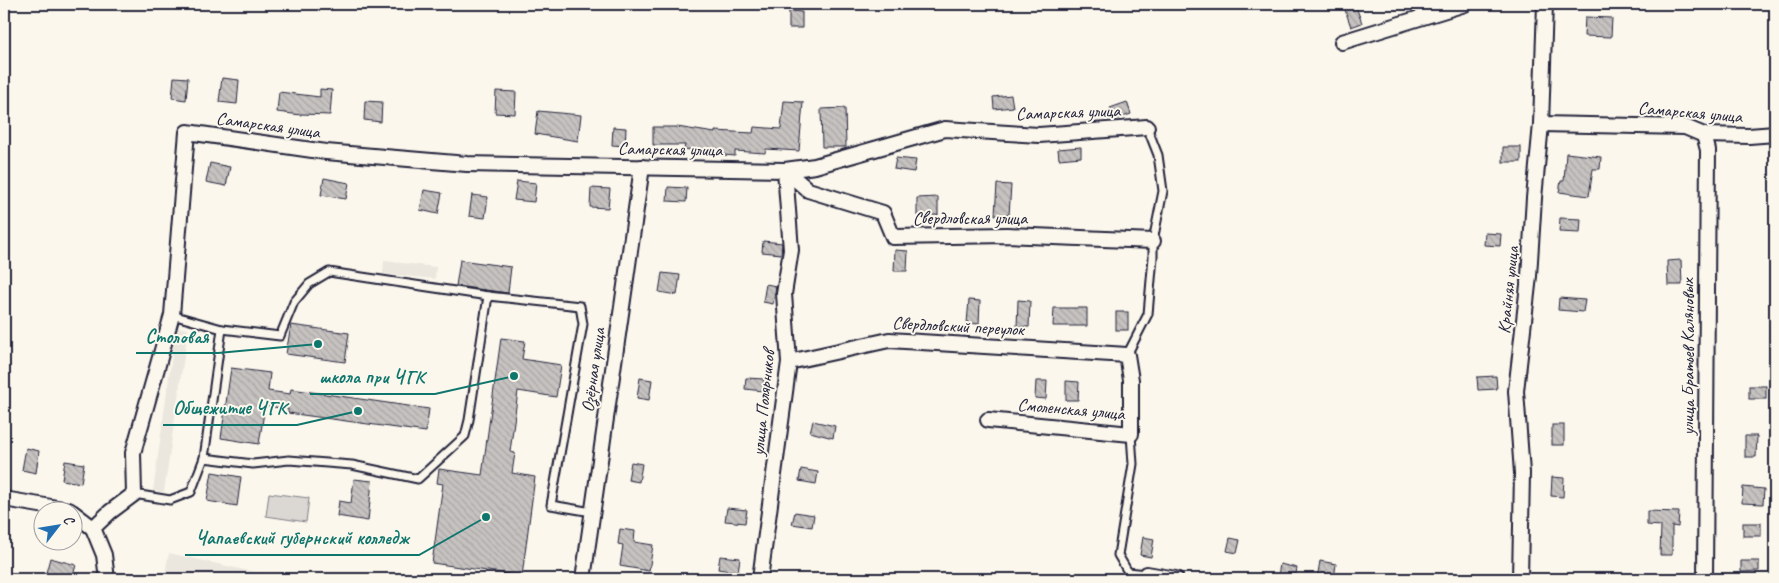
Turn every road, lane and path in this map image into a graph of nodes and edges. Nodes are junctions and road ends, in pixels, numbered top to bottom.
1 (1465, 4) edge
2 (1545, 4) edge
3 (1342, 42) dead end
4 (1541, 124) junction
5 (1147, 127) joint
6 (1775, 134) edge
7 (1704, 135) junction
8 (642, 167) junction
9 (785, 170) junction
10 (1153, 241) junction
11 (488, 296) junction
12 (172, 315) junction
13 (222, 329) junction
14 (1127, 355) junction
15 (789, 362) junction
16 (988, 420) dead end
17 (1131, 434) junction
18 (204, 458) junction
19 (134, 494) junction
20 (4, 499) edge
21 (32, 504) edge
22 (592, 512) junction
23 (82, 520) edge
24 (93, 528) junction
25 (1147, 577) edge
26 (107, 579) edge
27 (583, 579) edge
28 (760, 579) edge
29 (1176, 579) edge
30 (1520, 579) edge
31 (1705, 579) edge

1 - 3 street
2 - 4 street, Крайняя улица
4 - 7 street, Самарская улица
4 - 30 street, Крайняя улица
5 - 9 street, Самарская улица
5 - 10 lane
6 - 7 street, Самарская улица
7 - 31 street, улица Братьев Каляновых
8 - 9 street, Самарская улица
8 - 12 street, Самарская улица
8 - 22 street, Озёрная улица
9 - 10 street, Свердловская улица
9 - 15 street, улица Полярников
10 - 14 lane
11 - 13 lane
11 - 18 lane
11 - 22 lane
12 - 13 lane
12 - 19 street
13 - 18 lane
14 - 15 street, Свердловский переулок
14 - 17 street, Смоленская улица
15 - 28 street, улица Полярников
16 - 17 street, Смоленская улица
17 - 25 lane
18 - 19 lane
19 - 24 street
20 - 21 street
22 - 27 street, Озёрная улица
23 - 24 street
24 - 26 street
25 - 29 street

